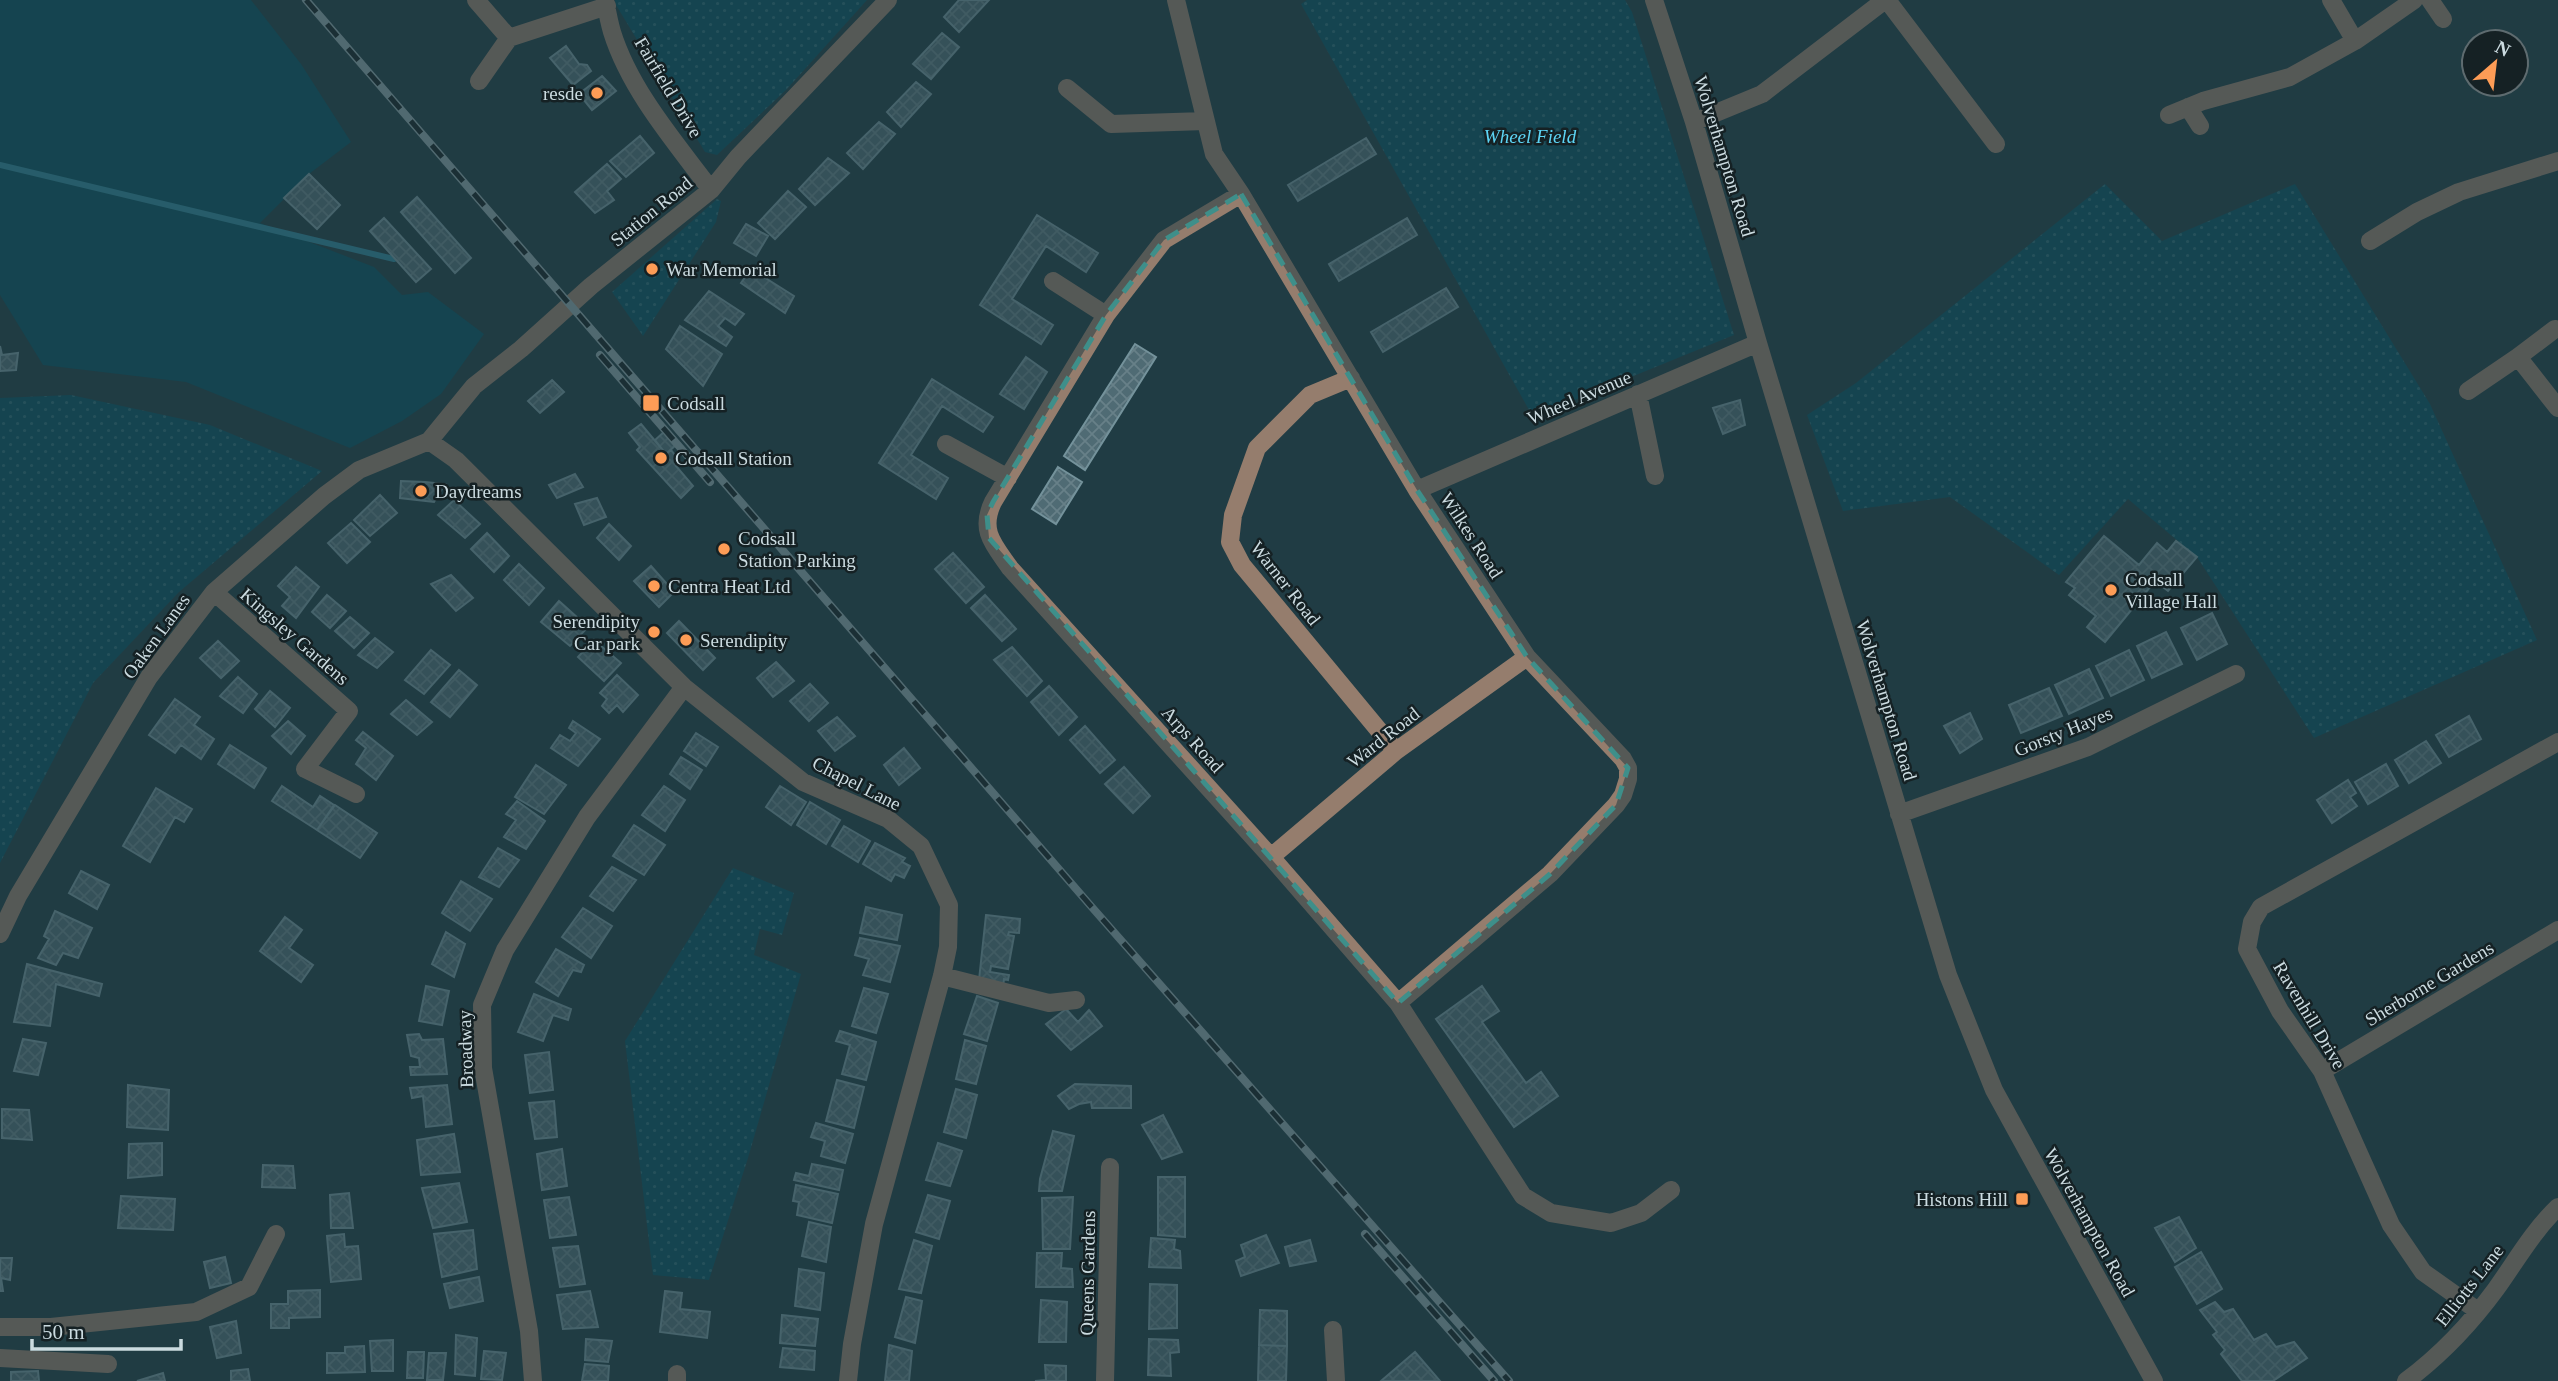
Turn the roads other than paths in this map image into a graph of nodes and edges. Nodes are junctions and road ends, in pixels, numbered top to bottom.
1 (476, 0) edge
2 (888, 0) edge
3 (1175, 0) edge
4 (1654, 0) edge
5 (1886, 0) edge
6 (2330, 0) edge
7 (2414, 0) edge
8 (2430, 0) edge
9 (606, 3) edge
10 (2443, 19) dead end
11 (509, 38) junction
12 (2355, 41) junction
13 (479, 81) dead end
14 (1067, 88) dead end
15 (2188, 107) junction
16 (2169, 115) dead end
17 (1205, 121) junction
18 (1694, 122) junction
19 (2200, 126) dead end
20 (1996, 144) dead end
21 (2558, 161) edge
22 (711, 190) junction
23 (1241, 194) junction
24 (2370, 241) dead end
25 (1053, 281) dead end
26 (1106, 315) junction
27 (2555, 330) dead end
28 (1758, 343) junction
29 (2518, 357) junction
30 (1351, 377) junction
31 (2468, 391) dead end
32 (1638, 394) junction
33 (2558, 408) edge
34 (429, 442) junction
35 (946, 444) dead end
36 (1655, 476) dead end
37 (1008, 478) junction
38 (1417, 490) junction
39 (214, 592) junction
40 (1527, 657) junction
41 (2236, 674) dead end
42 (684, 687) junction
43 (2558, 742) edge
44 (1396, 751) junction
45 (356, 794) dead end
46 (1899, 814) junction
47 (1271, 857) junction
48 (2558, 930) edge
49 (0, 934) edge
50 (942, 976) junction
51 (1076, 1000) dead end
52 (1398, 1003) junction
53 (2322, 1071) junction
54 (1110, 1167) dead end
55 (1671, 1190) dead end
56 (2558, 1207) edge
57 (276, 1234) dead end
58 (2479, 1311) junction
59 (0, 1327) edge
60 (1333, 1330) dead end
61 (0, 1358) edge
62 (108, 1364) dead end
63 (533, 1381) edge
64 (848, 1381) edge
65 (1105, 1381) edge
66 (1336, 1381) edge
67 (2154, 1381) edge
68 (2406, 1381) edge

1 - 11 street
2 - 22 street, Station Road
3 - 17 street, Wilkes Road
4 - 18 street, Wolverhampton Road
5 - 18 street
5 - 20 street
6 - 12 street
7 - 12 street
8 - 10 street
9 - 11 street
9 - 22 street, Fairfield Drive
11 - 13 street
12 - 15 street
14 - 17 street
15 - 16 street
15 - 19 street
17 - 23 street, Wilkes Road
18 - 28 street, Wolverhampton Road
21 - 24 street
22 - 34 street, Station Road
23 - 26 street, Arps Road
23 - 30 street, Wilkes Road
25 - 26 street
26 - 37 street, Arps Road
27 - 29 street
28 - 32 street, Wheel Avenue
28 - 46 street, Wolverhampton Road
29 - 31 street
29 - 33 street
30 - 38 street, Wilkes Road
30 - 44 street, Warner Road
32 - 36 street
32 - 38 street, Wheel Avenue
34 - 39 street, Oaken Lanes
34 - 42 street, Chapel Lane
35 - 37 street
37 - 47 street, Arps Road
38 - 40 street, Wilkes Road
39 - 45 street, Kingsley Gardens
39 - 49 street, Oaken Lanes
40 - 44 street, Ward Road
40 - 52 street, Wilkes Road
41 - 46 street, Gorsty Hayes
42 - 50 street, Chapel Lane
42 - 63 street, Broadway
43 - 53 street, Ravenhill Drive
44 - 47 street, Ward Road
46 - 67 street, Wolverhampton Road
47 - 52 street, Arps Road
48 - 53 street, Sherborne Gardens
50 - 51 street
50 - 64 street, Chapel Lane
52 - 55 street, Arps Road
53 - 58 street, Ravenhill Drive
54 - 65 street, Queens Gardens
56 - 58 street, Elliotts Lane
57 - 59 street
58 - 68 street, Elliotts Lane
60 - 66 street
61 - 62 street

